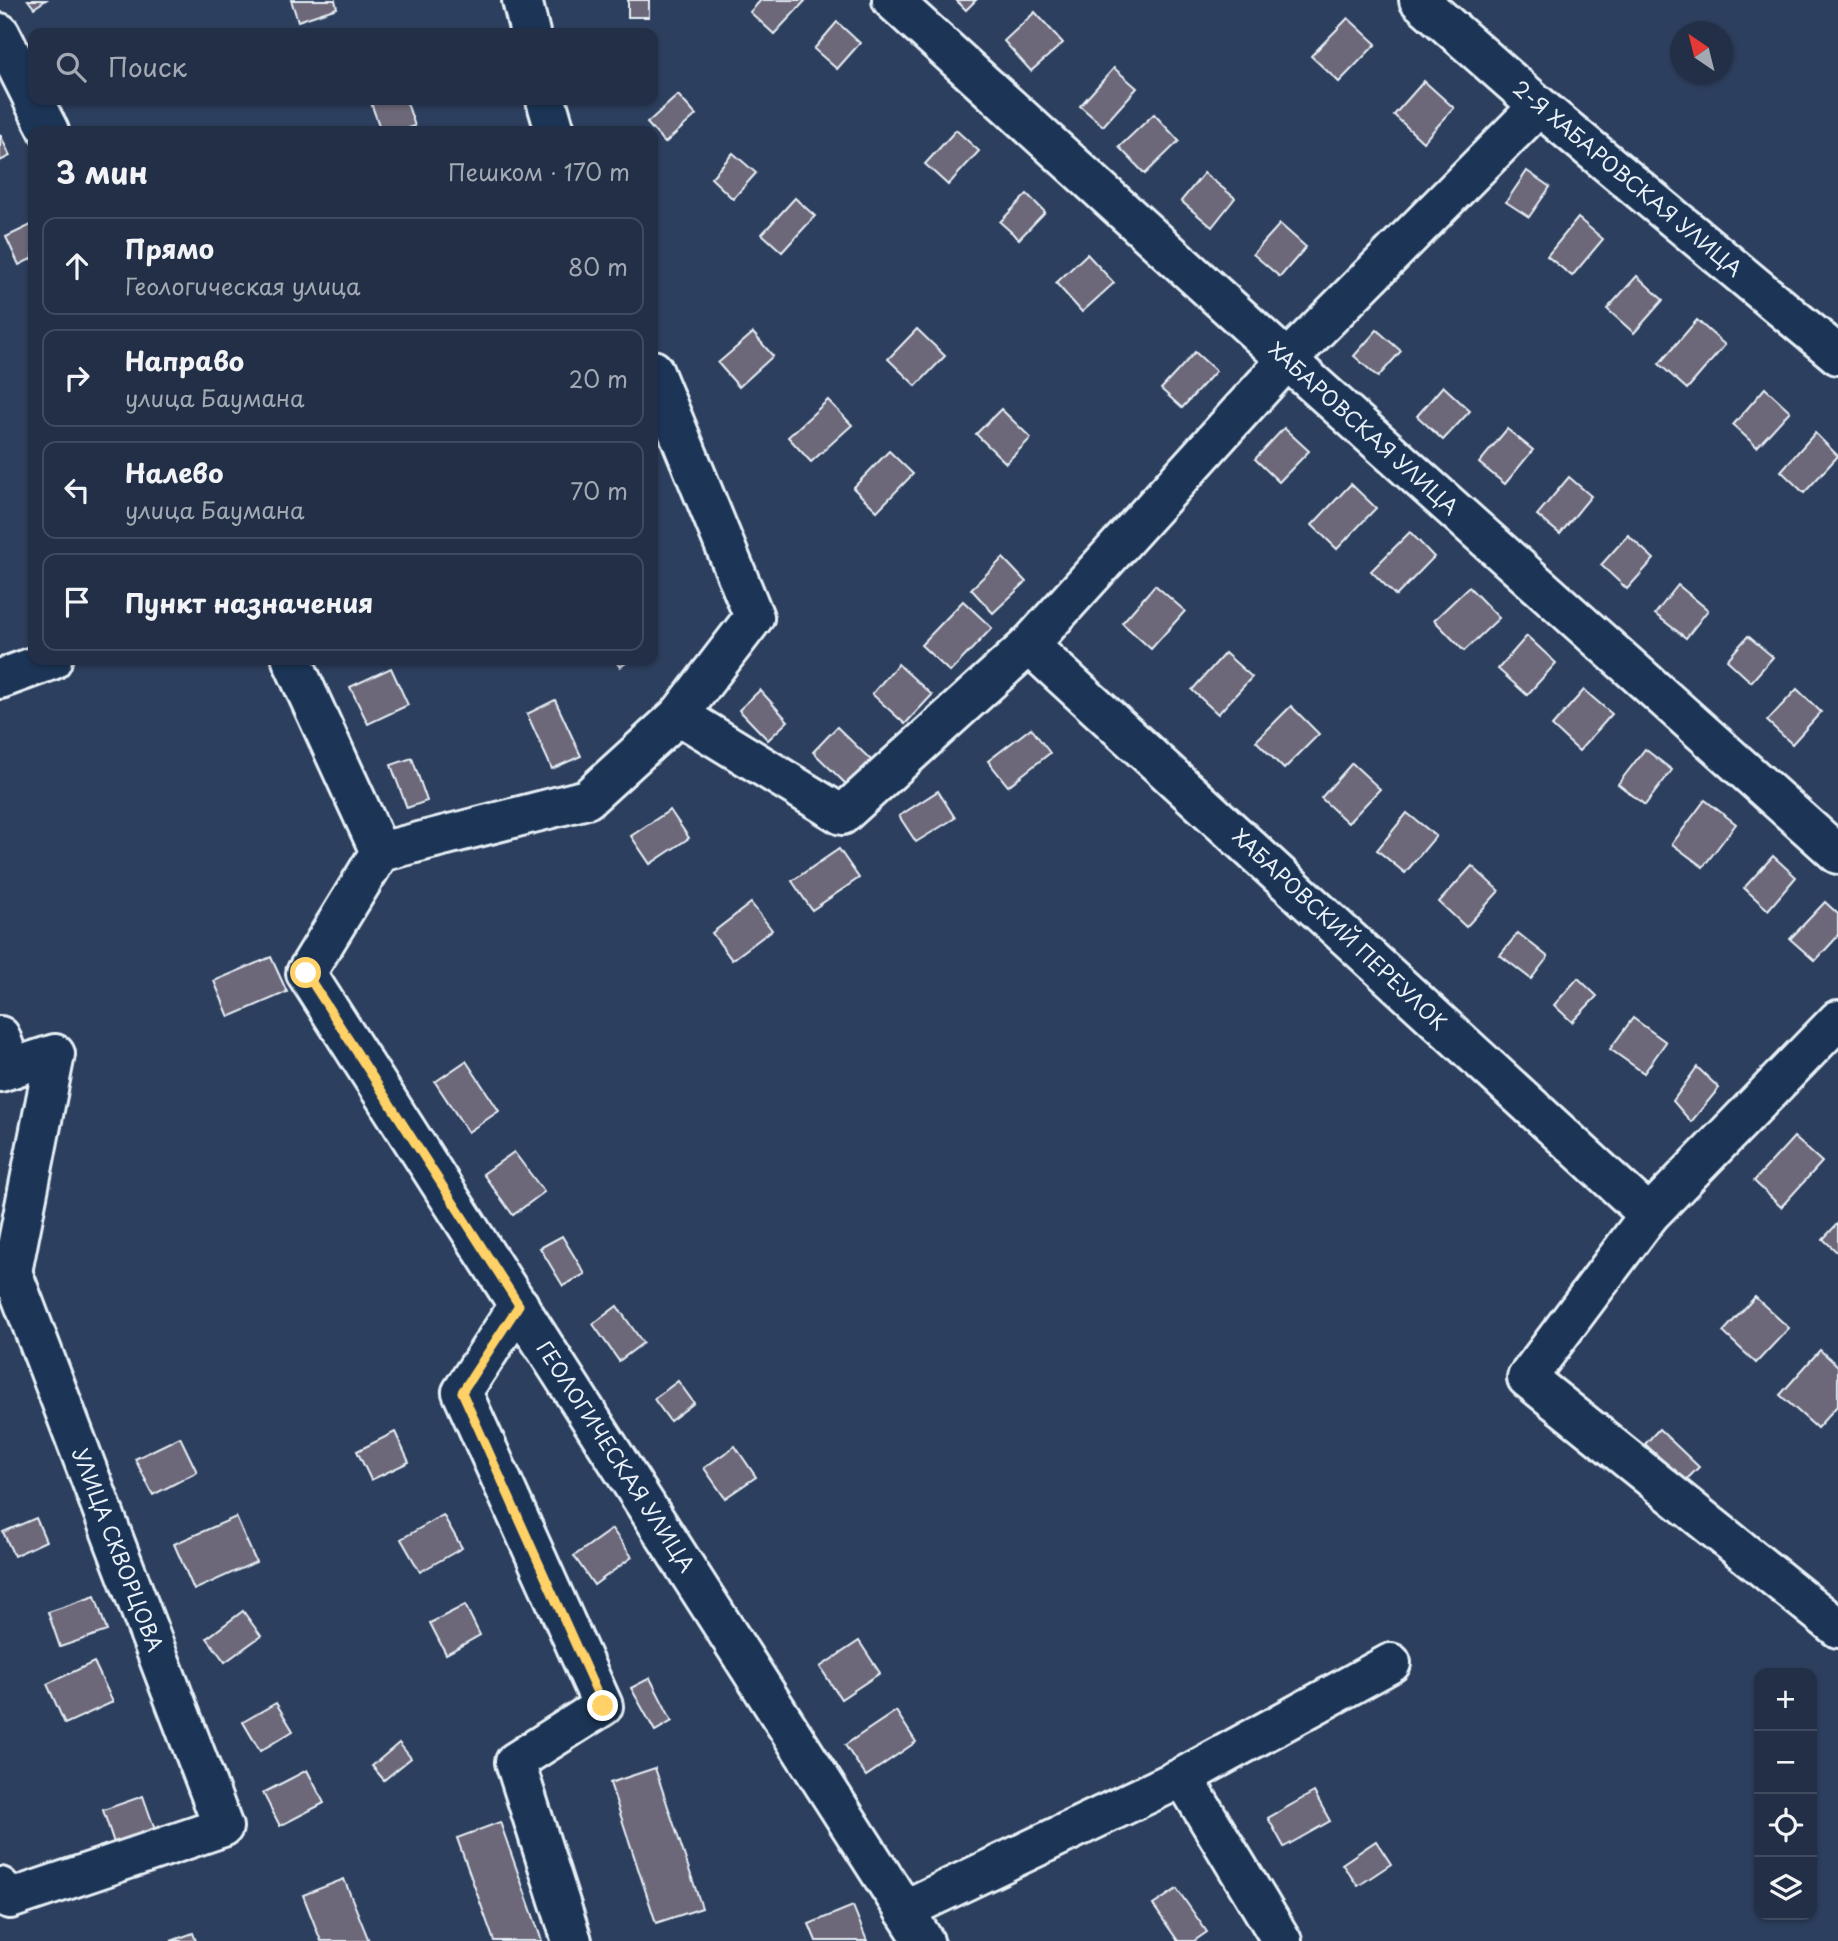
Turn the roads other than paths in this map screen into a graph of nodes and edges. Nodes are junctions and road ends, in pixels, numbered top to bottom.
1 (522, 0) edge
2 (892, 0) edge
3 (1419, 0) edge
4 (529, 28) edge
5 (0, 33) edge
6 (28, 90) edge
7 (36, 105) edge
8 (547, 105) edge
9 (1539, 106) junction
10 (46, 126) edge
11 (554, 126) edge
12 (1838, 355) edge
13 (1287, 360) junction
14 (658, 382) edge
15 (1029, 645) junction
16 (38, 665) edge
17 (294, 665) edge
18 (0, 679) edge
19 (679, 715) junction
20 (380, 852) junction
21 (1838, 854) edge
22 (1838, 1020) edge
23 (4, 1059) edge
24 (1649, 1215) junction
25 (6, 1274) edge
26 (519, 1305) junction
27 (1838, 1628) edge
28 (1391, 1662) dead end
29 (1183, 1777) junction
30 (0, 1887) edge
31 (914, 1926) edge
32 (572, 1941) edge
33 (1282, 1941) edge

1 - 4 street
2 - 13 street, ХАБАРОВСКАЯ УЛИЦА
3 - 9 street, 2-Я ХАБАРОВСКАЯ УЛИЦА
5 - 6 street
7 - 10 street
8 - 11 street
9 - 12 street, 2-Я ХАБАРОВСКАЯ УЛИЦА
9 - 13 street
13 - 15 street
13 - 21 street, ХАБАРОВСКАЯ УЛИЦА
14 - 19 street
15 - 19 street
15 - 24 street, ХАБАРОВСКИЙ ПЕРЕУЛОК
16 - 18 street
17 - 20 street
19 - 20 street
20 - 26 street, ГЕОЛОГИЧЕСКАЯ УЛИЦА
22 - 24 street
23 - 25 street
24 - 27 street
25 - 30 street, УЛИЦА СКВОРЦОВА
26 - 31 street, ГЕОЛОГИЧЕСКАЯ УЛИЦА
26 - 32 street
28 - 29 street
29 - 31 street
29 - 33 street

